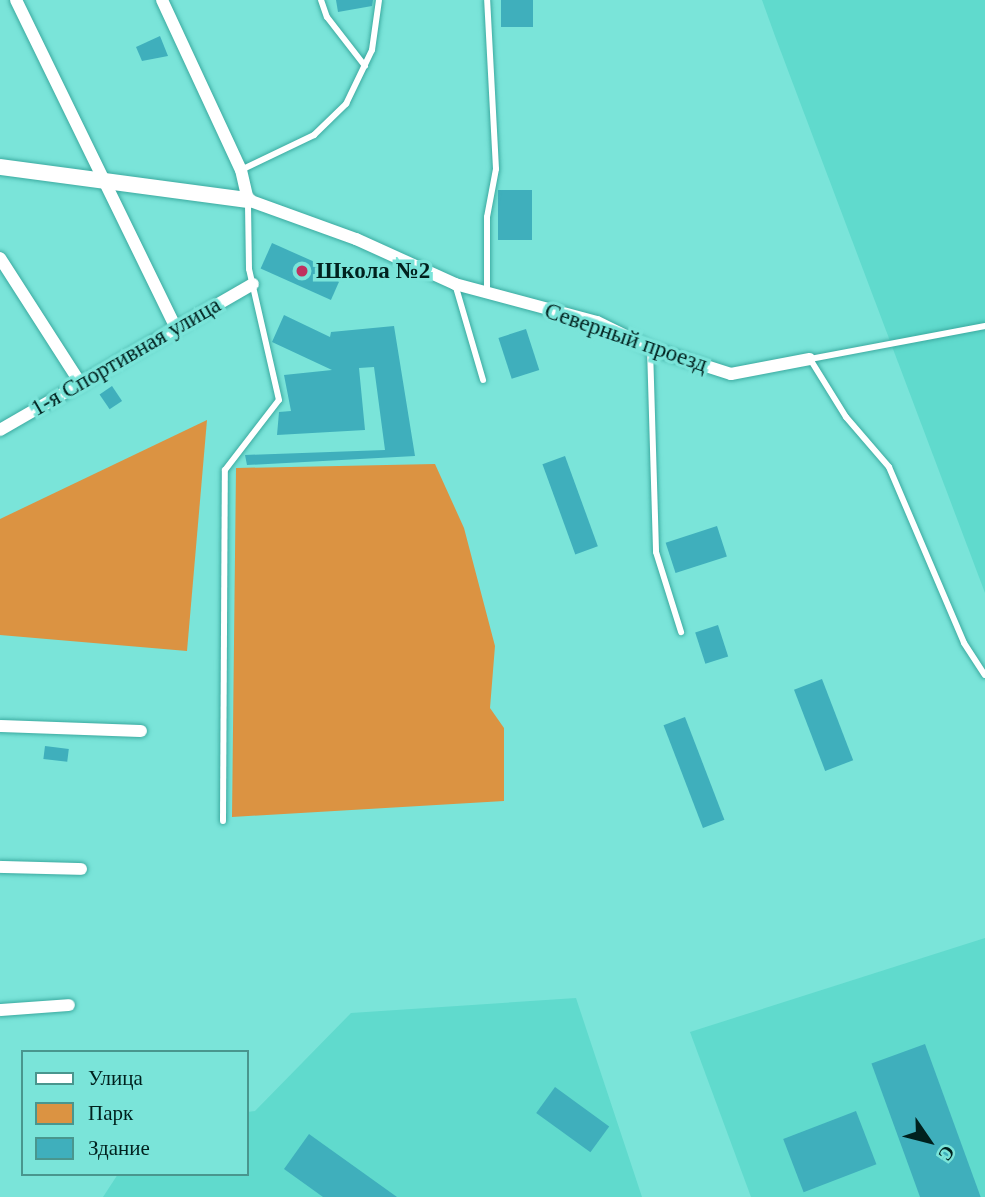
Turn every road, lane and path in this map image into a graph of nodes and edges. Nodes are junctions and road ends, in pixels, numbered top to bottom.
1 (16, 0) edge
2 (162, 0) edge
3 (321, 0) edge
4 (379, 0) edge
5 (488, 0) edge
6 (365, 66) junction
7 (0, 167) edge
8 (241, 170) junction
9 (102, 182) junction
10 (248, 200) junction
11 (0, 258) edge
12 (253, 284) junction
13 (455, 284) junction
14 (487, 293) junction
15 (985, 326) edge
16 (176, 328) junction
17 (650, 348) junction
18 (810, 359) junction
19 (482, 380) dead end
20 (81, 384) junction
21 (0, 430) edge
22 (681, 632) dead end
23 (985, 675) edge
24 (0, 726) edge
25 (141, 731) dead end
26 (223, 821) dead end
27 (0, 867) edge
28 (80, 869) dead end
29 (69, 1005) dead end
30 (0, 1010) edge

1 - 9 street
2 - 8 street
3 - 6 lane
4 - 6 lane
5 - 14 lane
6 - 8 lane
7 - 9 street, Северный проезд
8 - 10 street
9 - 10 street, Северный проезд
9 - 16 street
10 - 12 lane
10 - 13 street, Северный проезд
11 - 20 street
12 - 16 street, 1-я Спортивная улица
12 - 26 lane
13 - 14 street, Северный проезд
13 - 19 lane
14 - 17 street, Северный проезд
15 - 18 lane
16 - 20 street, 1-я Спортивная улица
17 - 18 street, Северный проезд
17 - 22 lane
18 - 23 lane
20 - 21 street, 1-я Спортивная улица
24 - 25 street
27 - 28 street
29 - 30 street

